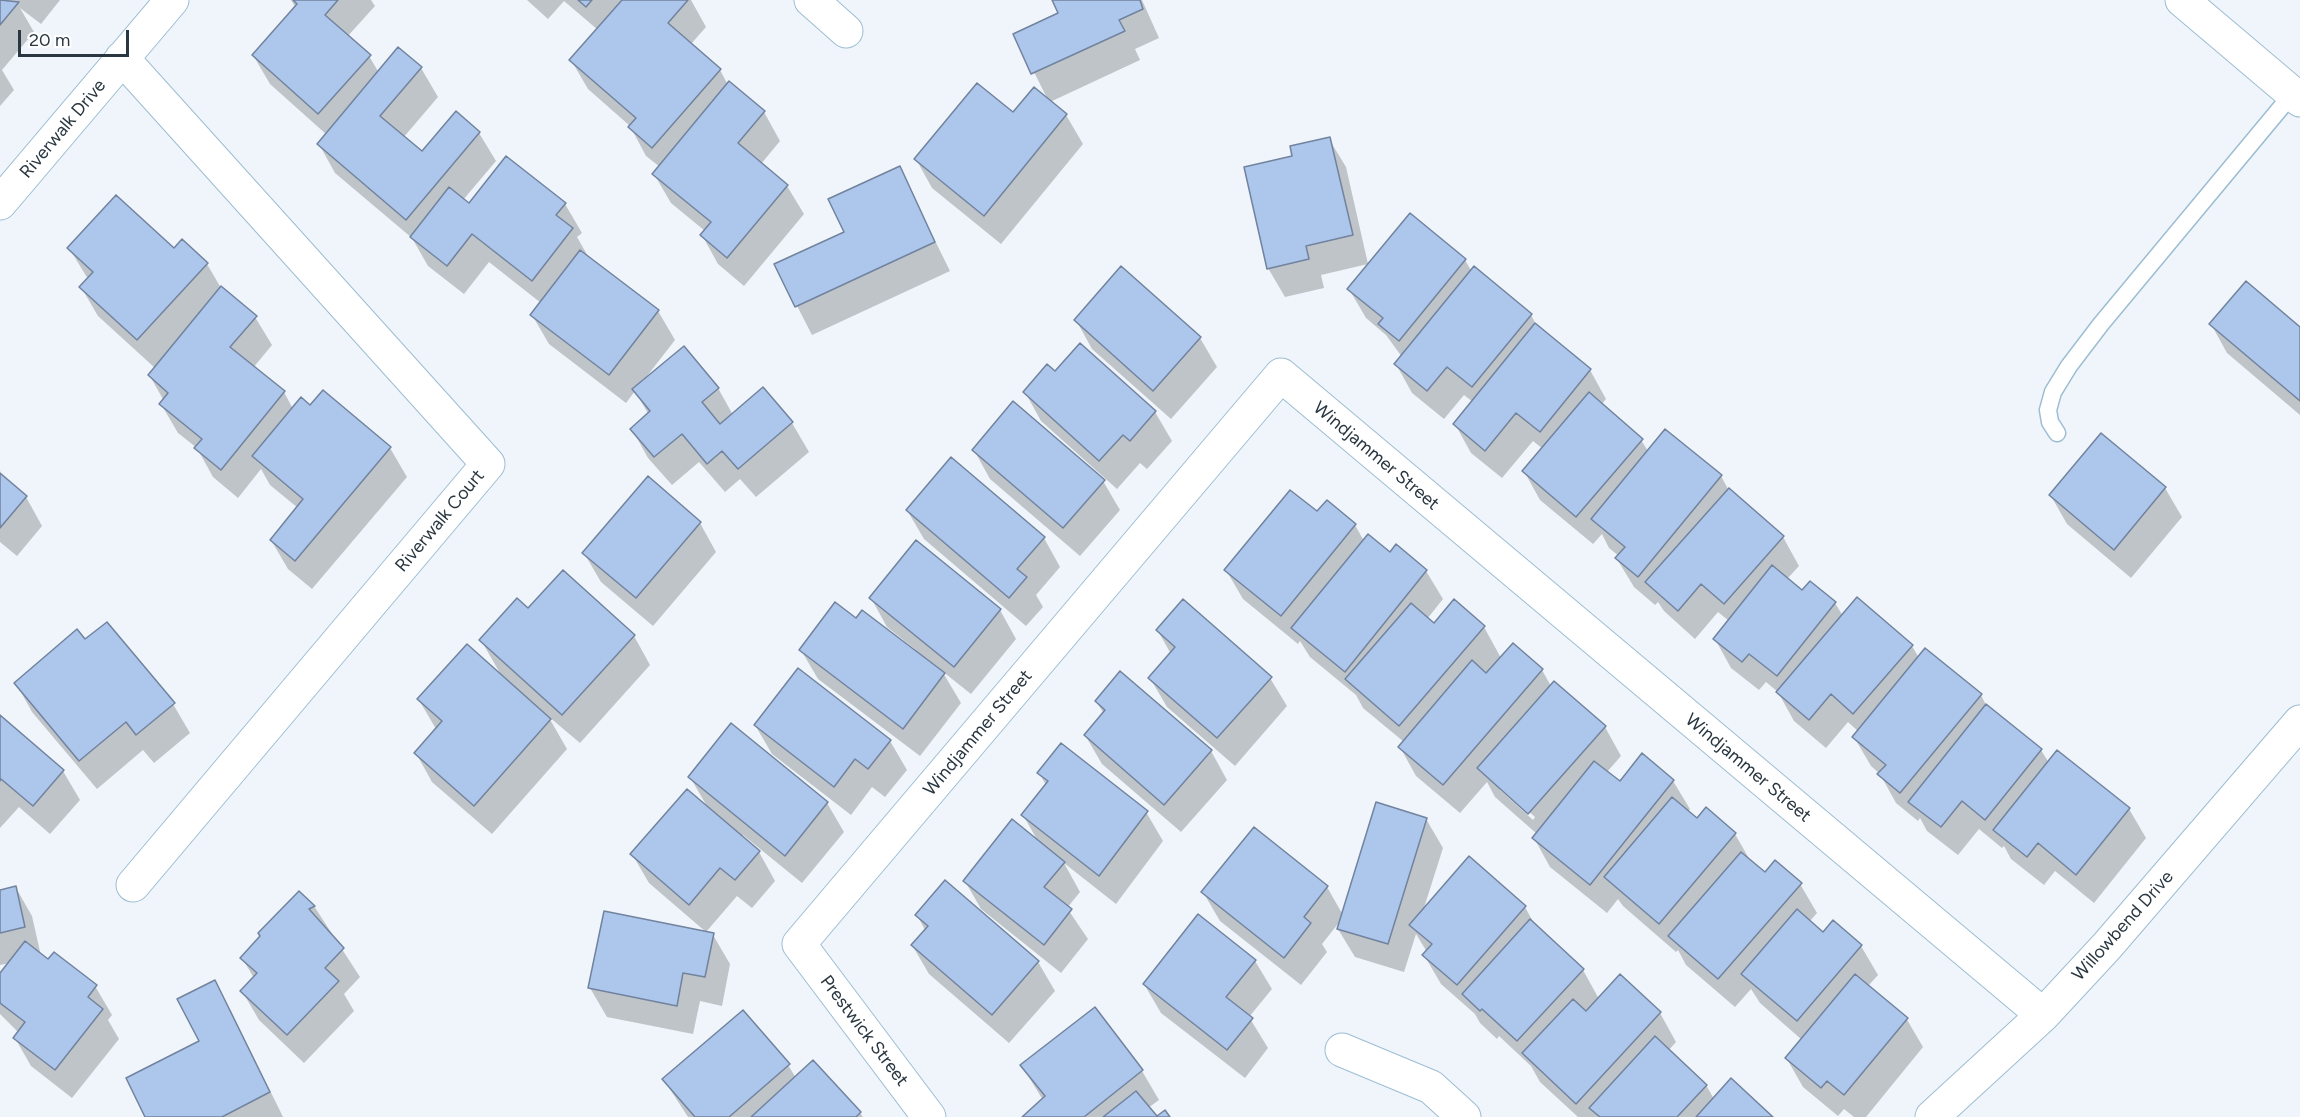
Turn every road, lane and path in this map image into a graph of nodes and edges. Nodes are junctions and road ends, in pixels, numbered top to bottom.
1 (172, 0) edge
2 (811, 0) edge
3 (2182, 0) edge
4 (846, 31) dead end
5 (122, 58) junction
6 (2296, 97) edge
7 (0, 204) edge
8 (2057, 433) dead end
9 (2300, 722) edge
10 (133, 885) dead end
11 (799, 944) joint
12 (2043, 1015) junction
13 (1342, 1050) dead end
14 (929, 1117) edge
15 (1464, 1117) edge
16 (1932, 1117) edge

1 - 5 street, Riverwalk Drive
2 - 4 street
3 - 6 street
5 - 7 street, Riverwalk Drive
5 - 10 street, Riverwalk Court
6 - 8 lane
9 - 12 street, Willowbend Drive
11 - 12 street, Windjammer Street
11 - 14 street, Prestwick Street
12 - 16 street, Willowbend Drive
13 - 15 street

